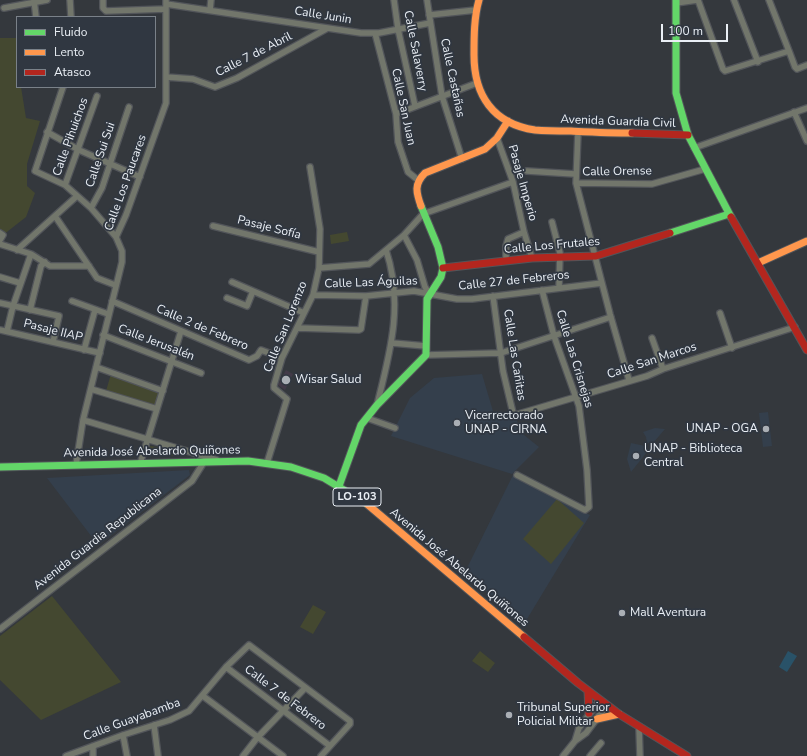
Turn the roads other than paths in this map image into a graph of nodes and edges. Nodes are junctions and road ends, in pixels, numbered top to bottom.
1 (47, 0) edge
2 (70, 0) edge
3 (102, 0) edge
4 (211, 0) edge
5 (394, 0) edge
6 (427, 0) edge
7 (479, 0) edge
8 (698, 0) edge
9 (734, 0) edge
10 (769, 0) edge
11 (34, 1) edge
12 (676, 2) edge
13 (166, 4) edge
14 (4, 8) dead end
15 (210, 10) junction
16 (476, 10) junction
17 (429, 15) junction
18 (36, 16) edge
19 (71, 16) edge
20 (430, 23) junction
21 (326, 28) junction
22 (398, 29) junction
23 (375, 33) junction
24 (789, 51) junction
25 (758, 62) junction
26 (807, 65) edge
27 (166, 77) junction
28 (477, 83) junction
29 (62, 88) edge
30 (97, 96) dead end
31 (442, 96) junction
32 (415, 106) junction
33 (129, 107) dead end
34 (807, 108) edge
35 (794, 112) junction
36 (396, 114) junction
37 (508, 121) junction
38 (47, 132) junction
39 (578, 132) junction
40 (688, 135) junction
41 (497, 138) junction
42 (807, 141) edge
43 (694, 148) junction
44 (79, 150) junction
45 (462, 159) junction
46 (110, 163) junction
47 (310, 167) dead end
48 (705, 169) junction
49 (527, 171) dead end
50 (575, 174) junction
51 (140, 177) junction
52 (418, 180) junction
53 (513, 182) junction
54 (576, 184) junction
55 (65, 185) junction
56 (77, 196) junction
57 (91, 208) junction
58 (423, 214) junction
59 (729, 214) junction
60 (55, 216) junction
61 (552, 222) dead end
62 (213, 226) dead end
63 (524, 232) junction
64 (404, 235) junction
65 (116, 237) junction
66 (807, 241) edge
67 (0, 244) edge
68 (17, 250) junction
69 (386, 250) junction
70 (319, 252) junction
71 (31, 254) junction
72 (560, 256) junction
73 (596, 256) junction
74 (532, 258) junction
75 (506, 260) junction
76 (45, 262) junction
77 (758, 262) junction
78 (88, 266) junction
79 (319, 268) junction
80 (443, 268) junction
81 (0, 277) edge
82 (232, 282) dead end
83 (20, 283) junction
84 (602, 283) junction
85 (116, 285) junction
86 (559, 288) junction
87 (542, 290) junction
88 (253, 291) junction
89 (429, 293) junction
90 (395, 294) junction
91 (313, 295) junction
92 (366, 296) junction
93 (493, 296) junction
94 (226, 298) dead end
95 (72, 301) dead end
96 (112, 301) junction
97 (0, 303) edge
98 (13, 306) junction
99 (30, 310) junction
100 (94, 310) junction
101 (304, 313) junction
102 (720, 313) dead end
103 (108, 314) junction
104 (612, 318) junction
105 (795, 327) junction
106 (298, 328) junction
107 (0, 330) edge
108 (7, 331) junction
109 (181, 331) junction
110 (103, 335) junction
111 (554, 336) junction
112 (652, 338) dead end
113 (53, 342) junction
114 (392, 343) junction
115 (426, 346) junction
116 (732, 348) junction
117 (84, 350) junction
118 (807, 350) edge
119 (100, 353) junction
120 (501, 353) junction
121 (426, 356) junction
122 (282, 358) junction
123 (172, 361) junction
124 (96, 367) junction
125 (663, 369) junction
126 (201, 372) dead end
127 (629, 380) junction
128 (91, 389) junction
129 (162, 392) junction
130 (576, 397) junction
131 (377, 406) junction
132 (157, 408) junction
133 (516, 415) joint
134 (367, 418) junction
135 (83, 420) junction
136 (395, 428) dead end
137 (148, 439) junction
138 (204, 462) junction
139 (223, 462) junction
140 (267, 463) junction
141 (140, 464) junction
142 (76, 465) junction
143 (0, 467) edge
144 (517, 475) dead end
145 (339, 486) junction
146 (0, 629) edge
147 (226, 667) junction
148 (305, 688) junction
149 (588, 691) junction
150 (203, 696) junction
151 (600, 700) junction
152 (608, 705) junction
153 (284, 712) junction
154 (589, 714) junction
155 (619, 714) junction
156 (597, 719) junction
157 (154, 725) junction
158 (639, 727) junction
159 (123, 735) junction
160 (257, 738) junction
161 (575, 741) junction
162 (600, 743) dead end
163 (93, 746) junction
164 (330, 746) junction
165 (66, 756) edge
166 (93, 756) edge
167 (127, 756) edge
168 (158, 756) edge
169 (243, 756) edge
170 (283, 756) edge
171 (321, 756) edge
172 (563, 756) edge
173 (590, 756) edge
174 (640, 756) edge
175 (687, 756) edge

1 - 11 street
2 - 19 street
3 - 13 street, Calle Junin
4 - 15 street
5 - 22 street, Calle Salaverry
6 - 17 street, Calle Castañas
7 - 16 street, Avenida Guardia Civil
8 - 12 street
8 - 25 street
9 - 25 street
10 - 24 street
11 - 14 street
11 - 18 street
12 - 40 street
13 - 15 street, Calle Junin
13 - 27 street, Calle Los Paucares
15 - 21 street, Calle Junin
16 - 17 street
16 - 28 street, Avenida Guardia Civil
17 - 20 street, Calle Castañas
20 - 22 street, Calle Junin
20 - 31 street, Calle Castañas
21 - 23 street, Calle Junin
21 - 27 street, Calle 7 de Abril
22 - 23 street, Calle Junin
22 - 32 street, Calle Salaverry
23 - 36 street, Calle San Juan
24 - 25 street
24 - 26 street
27 - 51 street, Calle Los Paucares
28 - 31 street
28 - 37 street, Avenida Guardia Civil
29 - 38 street
30 - 44 street, Calle Pihuichos
31 - 32 street
31 - 45 street, Calle Castañas
32 - 36 street
33 - 46 street, Calle Sui Sui
34 - 35 street
35 - 42 street
35 - 43 street
36 - 52 street, Calle San Juan
37 - 39 street, Avenida Guardia Civil
37 - 41 street
38 - 44 street
38 - 55 street
39 - 40 street, Avenida Guardia Civil
39 - 50 street
40 - 43 street, Avenida Guardia Civil
41 - 45 street
41 - 53 street, Pasaje Imperio
43 - 48 street, Avenida Guardia Civil
44 - 46 street
44 - 55 street, Calle Pihuichos
45 - 52 street
46 - 51 street
46 - 57 street, Calle Sui Sui
47 - 70 street, Calle San Lorenzo
48 - 54 street, Calle Orense
48 - 59 street, Avenida Guardia Civil
49 - 50 street
50 - 54 street
51 - 65 street, Calle Los Paucares
52 - 58 street
53 - 58 street
53 - 63 street, Pasaje Imperio
54 - 73 street
55 - 56 street
56 - 57 street
56 - 60 street
57 - 65 street
58 - 64 street
58 - 80 street
59 - 73 street, Calle Los Frutales
59 - 77 street, Avenida Guardia Civil
60 - 68 street
60 - 78 street
61 - 72 street
62 - 70 street, Pasaje Sofía
63 - 74 street, Pasaje Imperio
63 - 75 street
64 - 69 street
64 - 89 street
65 - 85 street, Calle Los Paucares
66 - 77 street
67 - 68 street
68 - 71 street
69 - 79 street
69 - 90 street
70 - 79 street, Calle San Lorenzo
71 - 76 street
71 - 83 street
72 - 73 street, Calle Los Frutales
72 - 74 street, Calle Los Frutales
72 - 86 street
73 - 84 street
74 - 75 street, Calle Los Frutales
75 - 80 street, Calle Los Frutales
76 - 78 street
76 - 99 street
77 - 105 street, Avenida Guardia Civil
78 - 85 street
79 - 91 street, Calle San Lorenzo
80 - 89 street
81 - 83 street
82 - 88 street
83 - 98 street
84 - 86 street, Calle 27 de Febreros
84 - 104 street
85 - 96 street, Calle Los Paucares
86 - 87 street, Calle 27 de Febreros
87 - 93 street, Calle 27 de Febreros
87 - 111 street, Calle Las Crisnejas
88 - 94 street
88 - 101 street
89 - 90 street, Calle Las Águilas
89 - 93 street, Calle 27 de Febreros
89 - 115 street
90 - 92 street, Calle Las Águilas
90 - 114 street
91 - 92 street, Calle Las Águilas
91 - 101 street, Calle San Lorenzo
92 - 106 street
93 - 120 street, Calle Las Cañitas
95 - 100 street
96 - 103 street, Calle Los Paucares
96 - 109 street, Calle 2 de Febrero
97 - 98 street
98 - 99 street
98 - 108 street
99 - 113 street
100 - 103 street
100 - 117 street
101 - 106 street, Calle San Lorenzo
102 - 116 street
103 - 110 street, Calle Los Paucares
104 - 111 street
104 - 127 street
105 - 116 street, Calle San Marcos
105 - 118 street, Avenida Guardia Civil
106 - 122 street, Calle San Lorenzo
107 - 108 street, Pasaje IIAP
108 - 113 street, Pasaje IIAP
109 - 122 street, Calle 2 de Febrero
109 - 123 street
110 - 119 street, Calle Los Paucares
110 - 123 street, Calle Jerusalén
111 - 120 street
111 - 130 street, Calle Las Crisnejas
112 - 125 street
113 - 117 street, Pasaje IIAP
114 - 115 street
114 - 131 street
115 - 121 street
116 - 125 street, Calle San Marcos
117 - 119 street, Pasaje IIAP
119 - 124 street, Calle Los Paucares
120 - 121 street
120 - 133 street, Calle Las Cañitas
121 - 131 street
122 - 140 street, Calle San Lorenzo
123 - 126 street, Calle Jerusalén
123 - 129 street
124 - 128 street, Calle Los Paucares
124 - 129 street
125 - 127 street, Calle San Marcos
127 - 130 street, Calle San Marcos
128 - 132 street
128 - 135 street, Calle Los Paucares
129 - 132 street
130 - 133 street, Calle San Marcos
130 - 144 street, Calle Las Crisnejas
131 - 134 street
132 - 137 street
134 - 136 street
134 - 145 street
135 - 137 street
135 - 142 street, Calle Los Paucares
137 - 139 street
137 - 141 street
138 - 139 street, Avenida José Abelardo Quiñones / LO-103
138 - 141 street, Avenida José Abelardo Quiñones / LO-103
138 - 146 street, Avenida Guardia Republicana
139 - 140 street, Avenida José Abelardo Quiñones / LO-103
140 - 145 street, Avenida José Abelardo Quiñones / LO-103
141 - 142 street, Avenida José Abelardo Quiñones / LO-103
142 - 143 street, Avenida José Abelardo Quiñones / LO-103
145 - 149 street, Avenida José Abelardo Quiñones / LO-103
147 - 148 street, Calle Guayabamba
147 - 150 street, Calle Guayabamba
147 - 153 street, Calle 7 de Febrero
148 - 153 street
148 - 164 street
149 - 151 street, Avenida José Abelardo Quiñones / LO-103
149 - 154 street
150 - 157 street, Calle Guayabamba
150 - 160 street
151 - 152 street, Avenida José Abelardo Quiñones / LO-103
151 - 154 street
152 - 155 street, Avenida José Abelardo Quiñones / LO-103
152 - 156 street
153 - 160 street
153 - 164 street, Calle 7 de Febrero
154 - 161 street
155 - 156 street
155 - 158 street, Avenida José Abelardo Quiñones / LO-103
156 - 161 street
157 - 159 street, Calle Guayabamba
157 - 168 street
158 - 174 street
158 - 175 street, Avenida José Abelardo Quiñones / LO-103
159 - 163 street, Calle Guayabamba
159 - 167 street
160 - 169 street
160 - 170 street
161 - 172 street
162 - 173 street
163 - 165 street, Calle Guayabamba
163 - 166 street
164 - 171 street

